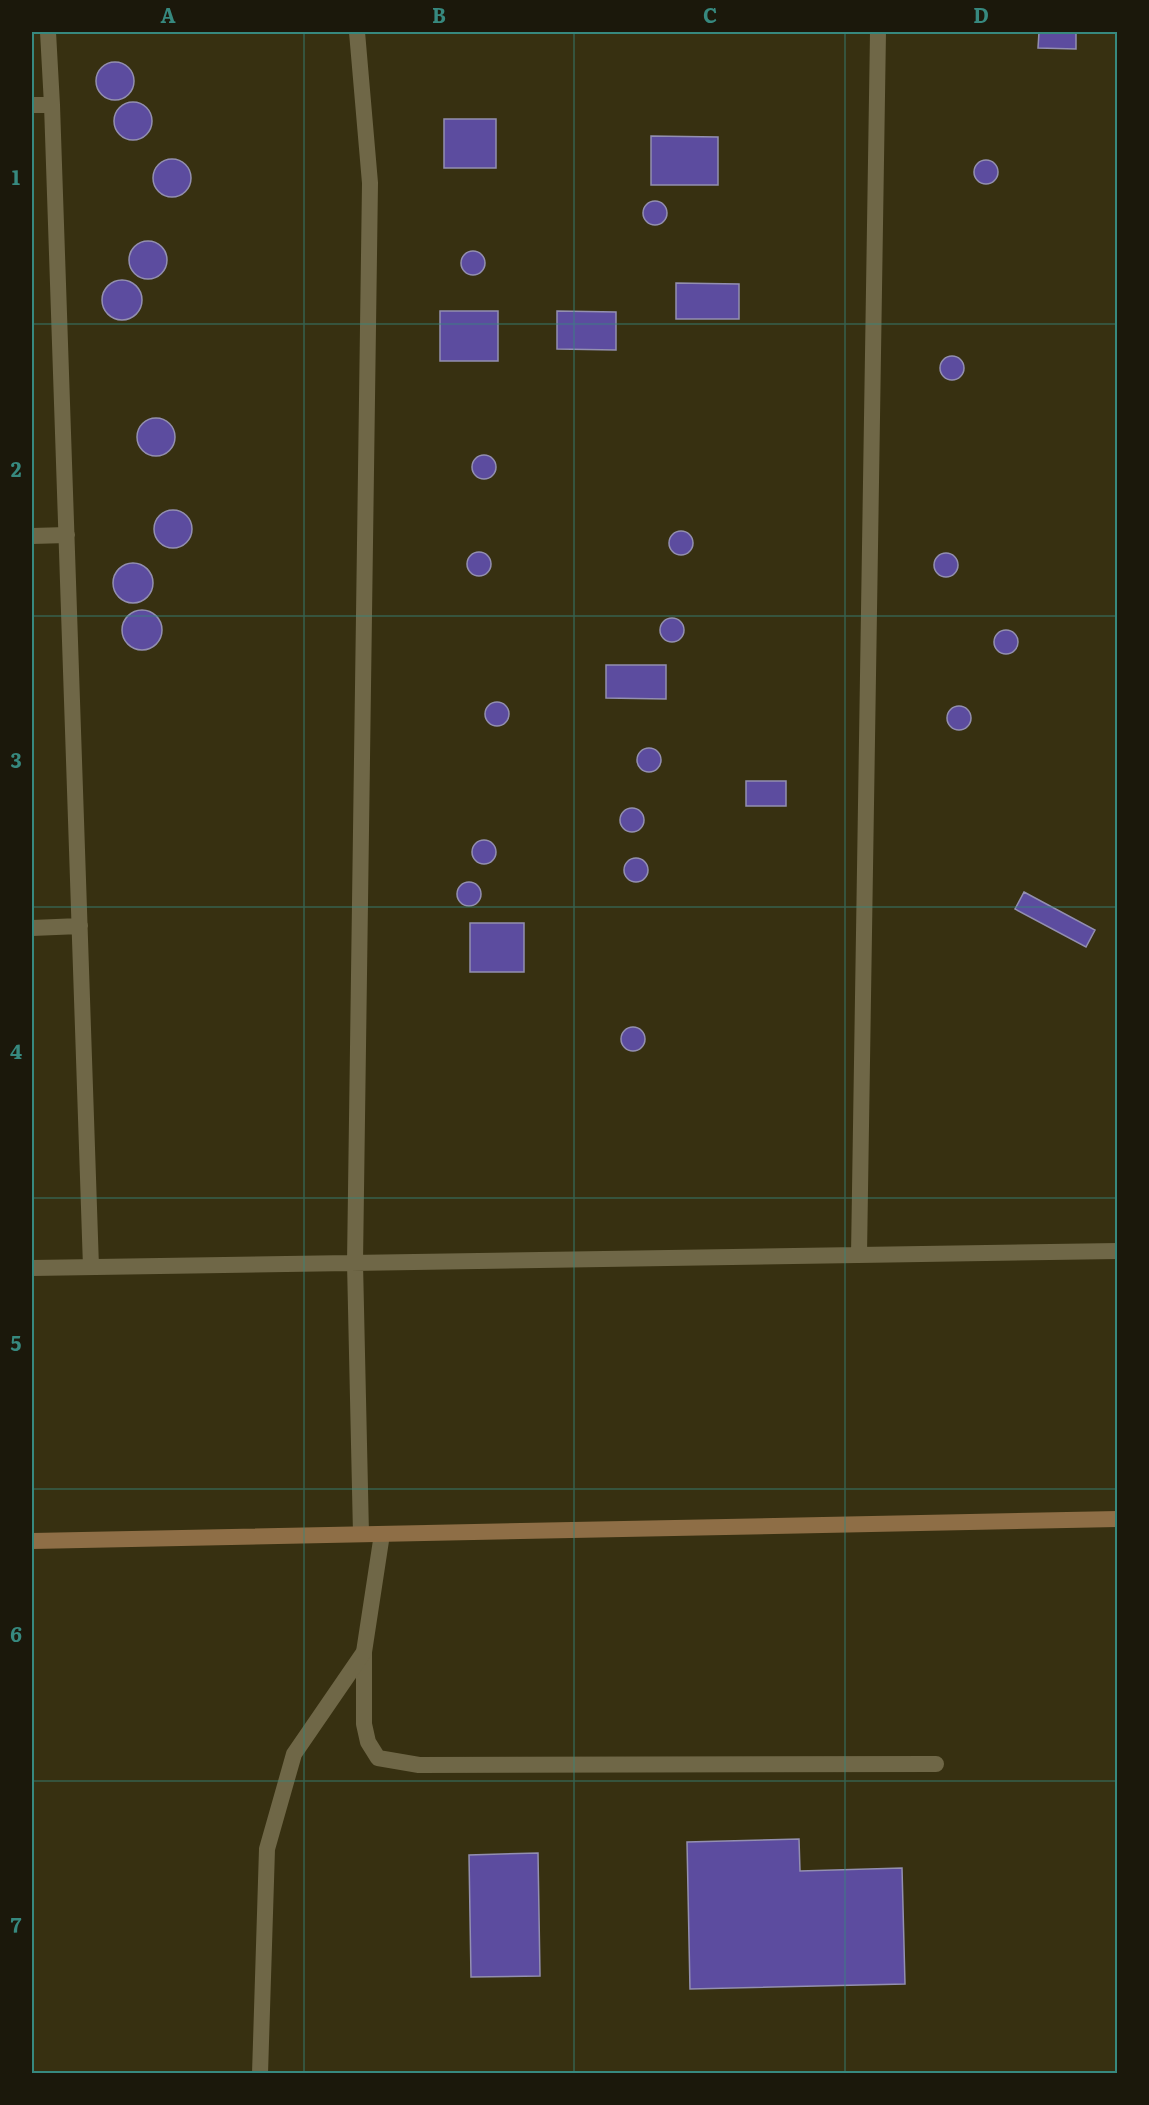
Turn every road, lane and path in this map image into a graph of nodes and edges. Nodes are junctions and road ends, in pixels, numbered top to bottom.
1 (48, 32) edge
2 (357, 32) edge
3 (878, 32) edge
4 (32, 105) edge
5 (52, 105) junction
6 (67, 535) junction
7 (32, 536) edge
8 (80, 926) junction
9 (32, 928) edge
10 (1118, 1251) edge
11 (859, 1255) junction
12 (355, 1263) junction
13 (91, 1267) junction
14 (32, 1268) edge
15 (1118, 1519) edge
16 (361, 1534) junction
17 (382, 1534) junction
18 (32, 1541) edge
19 (364, 1652) junction
20 (936, 1764) dead end
21 (260, 2073) edge

1 - 5 street
2 - 12 street
3 - 11 street
4 - 5 street
5 - 6 street
6 - 7 street
6 - 8 street
8 - 9 street
8 - 13 street
10 - 11 street
11 - 12 street
12 - 13 street
12 - 16 street
13 - 14 street
15 - 17 main road
16 - 17 main road
16 - 18 main road
17 - 19 street
19 - 20 street
19 - 21 street

